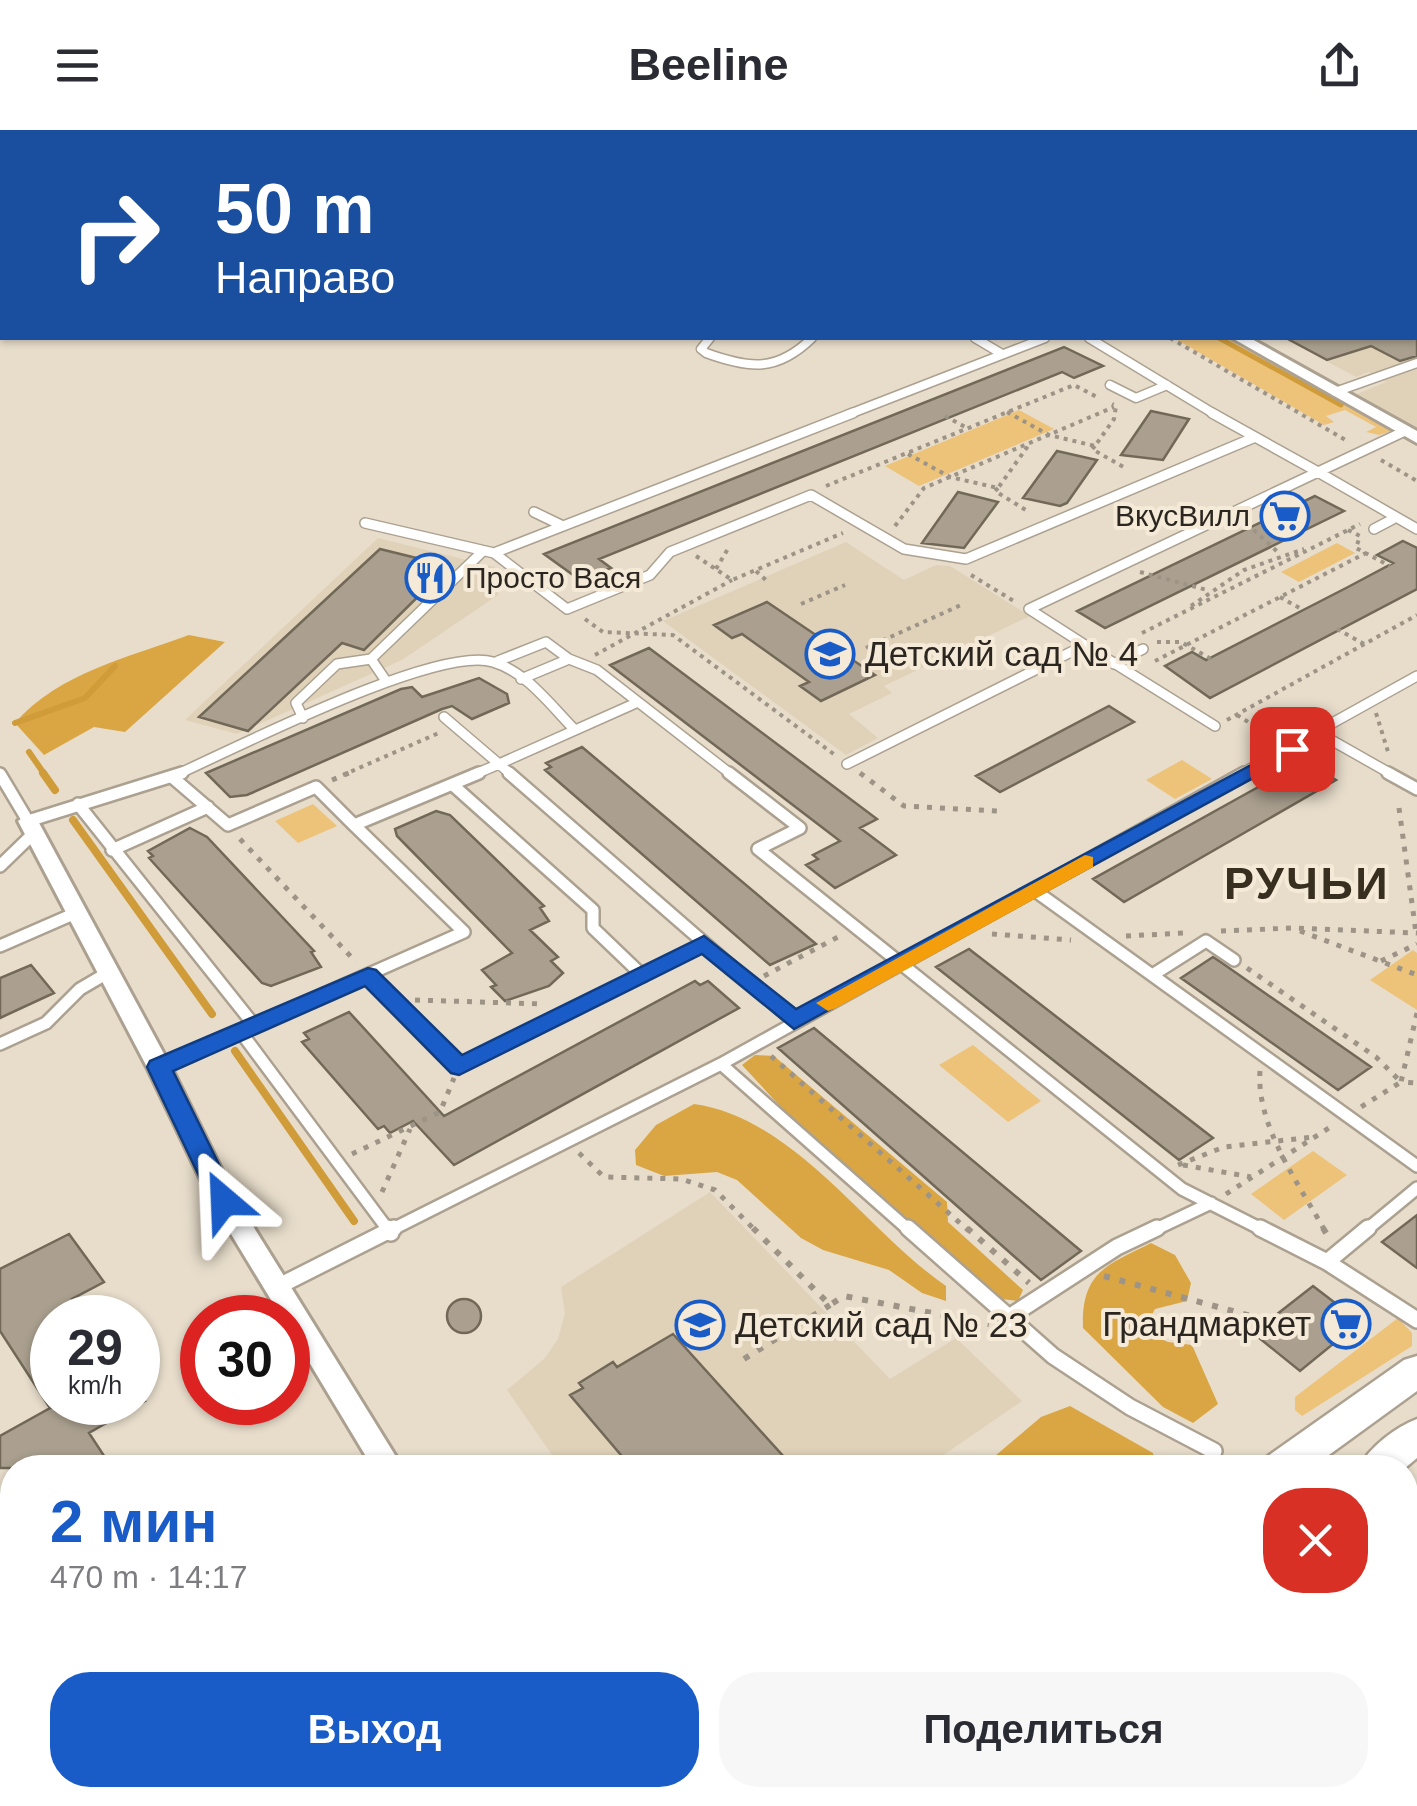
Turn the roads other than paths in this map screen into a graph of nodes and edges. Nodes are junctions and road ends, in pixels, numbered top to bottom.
1 (708, 340) edge
2 (810, 340) edge
3 (979, 340) edge
4 (1040, 340) edge
5 (1091, 340) edge
6 (1244, 340) edge
7 (1002, 354) junction
8 (1417, 363) edge
9 (1110, 384) dead end
10 (1166, 385) junction
11 (1335, 392) junction
12 (1411, 435) edge
13 (1254, 438) junction
14 (1318, 472) junction
15 (534, 512) dead end
16 (1394, 519) junction
17 (365, 523) dead end
18 (564, 526) junction
19 (1374, 529) dead end
20 (1417, 530) edge
21 (482, 552) junction
22 (494, 553) junction
23 (1085, 645) junction
24 (1142, 649) dead end
25 (569, 658) junction
26 (371, 659) junction
27 (498, 661) junction
28 (1114, 664) junction
29 (1417, 676) edge
30 (521, 679) junction
31 (386, 681) junction
32 (636, 704) junction
33 (444, 717) dead end
34 (303, 718) junction
35 (1216, 726) road end
36 (575, 730) junction
37 (1317, 732) junction
38 (498, 764) junction
39 (847, 764) road end
40 (0, 774) edge
41 (172, 777) junction
42 (454, 786) junction
43 (1417, 789) edge
44 (78, 804) junction
45 (208, 808) junction
46 (354, 824) junction
47 (31, 827) junction
48 (112, 850) junction
49 (0, 866) edge
50 (1034, 890) junction
51 (78, 912) junction
52 (704, 944) junction
53 (0, 946) edge
54 (1234, 960) road end
55 (900, 963) junction
56 (109, 972) junction
57 (1154, 974) junction
58 (368, 976) junction
59 (643, 976) junction
60 (794, 1021) junction
61 (247, 1028) junction
62 (0, 1044) edge
63 (721, 1064) junction
64 (159, 1067) junction
65 (1417, 1166) edge
66 (1417, 1188) edge
67 (1211, 1203) junction
68 (392, 1234) junction
69 (1332, 1258) junction
70 (277, 1287) junction
71 (1417, 1320) edge
72 (1011, 1323) junction
73 (1417, 1371) edge
74 (1417, 1435) edge
75 (1214, 1450) dead end
76 (381, 1455) edge
77 (1299, 1455) edge
78 (1393, 1455) edge

1 - 2 lane
3 - 7 lane
4 - 7 lane
5 - 10 lane
6 - 11 street
7 - 18 lane
8 - 11 lane
9 - 10 lane
10 - 13 lane
11 - 12 street
12 - 14 lane
13 - 14 lane
13 - 22 lane
14 - 16 lane
14 - 23 lane
15 - 18 lane
16 - 19 lane
16 - 20 lane
17 - 21 lane
18 - 22 lane
21 - 22 lane
21 - 26 lane
23 - 28 lane
23 - 39 lane
24 - 28 lane
25 - 27 lane
25 - 30 lane
25 - 32 lane
26 - 31 lane
26 - 34 lane
27 - 30 lane
27 - 31 lane
28 - 35 lane
29 - 37 lane
30 - 36 lane
31 - 34 lane
32 - 36 lane
32 - 55 lane
33 - 38 lane
34 - 41 lane
36 - 38 lane
37 - 43 lane
37 - 50 lane
38 - 42 lane
38 - 52 lane
40 - 47 lane
41 - 44 lane
41 - 45 lane
42 - 46 lane
42 - 59 lane
44 - 47 lane
44 - 48 lane
45 - 46 lane
45 - 48 lane
46 - 58 lane
47 - 49 lane
47 - 51 street
48 - 61 lane
50 - 55 lane
50 - 57 lane
51 - 53 lane
51 - 56 street
52 - 59 lane
52 - 60 lane
54 - 57 lane
55 - 60 lane
55 - 67 lane
56 - 62 lane
56 - 64 street
57 - 65 lane
58 - 59 lane
58 - 61 lane
60 - 63 lane
61 - 64 lane
61 - 68 lane
63 - 68 lane
63 - 72 lane
64 - 70 street
66 - 69 lane
67 - 69 lane
67 - 72 lane
68 - 70 lane
69 - 71 lane
70 - 76 street
72 - 75 lane
73 - 77 main road
74 - 78 main road

